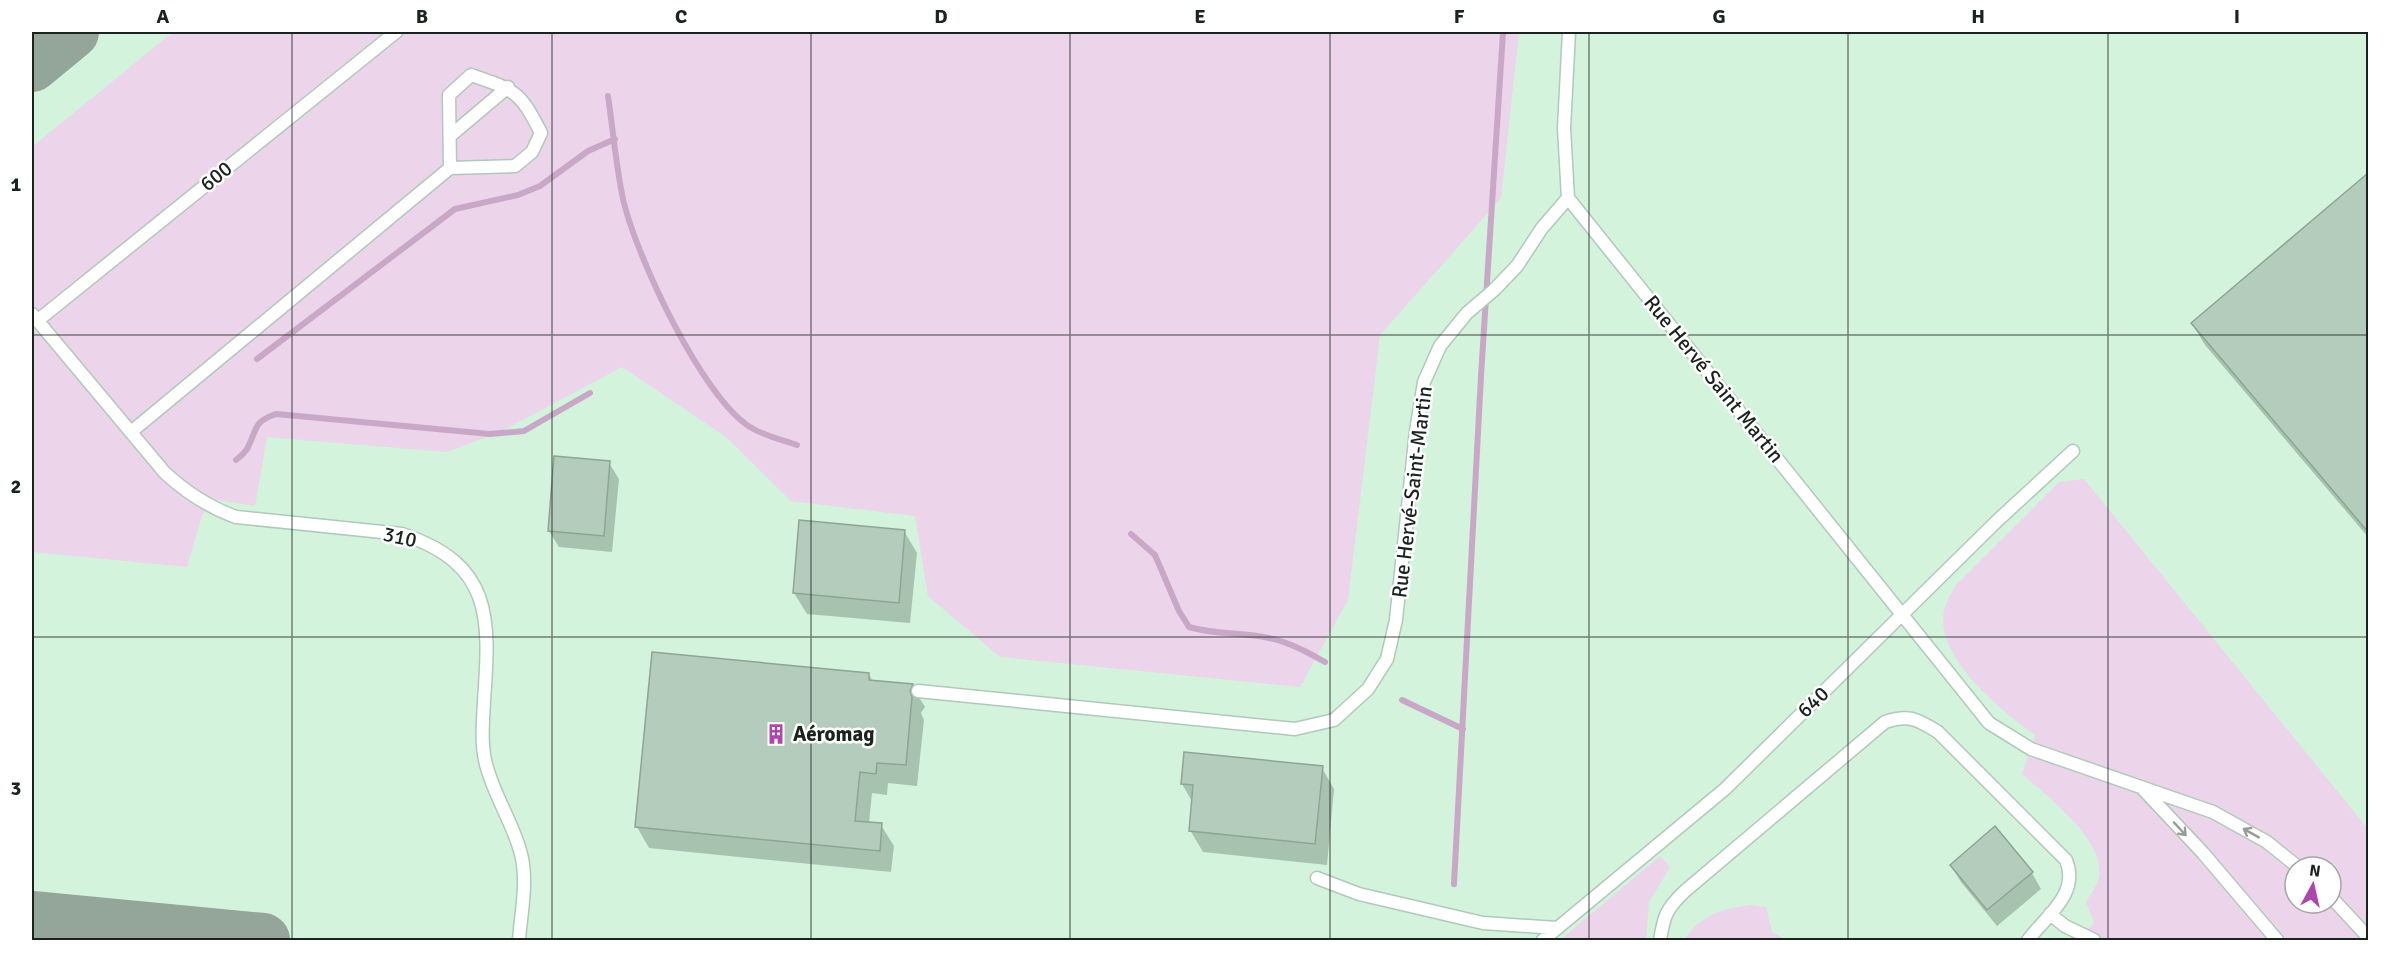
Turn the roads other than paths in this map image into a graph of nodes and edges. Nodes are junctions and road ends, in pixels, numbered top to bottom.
1 (396, 32) edge
2 (1569, 32) edge
3 (508, 87) junction
4 (450, 136) junction
5 (450, 168) junction
6 (1568, 198) junction
7 (34, 317) edge
8 (131, 432) junction
9 (2073, 452) dead end
10 (1903, 614) junction
11 (918, 691) dead end
12 (2140, 786) junction
13 (2283, 855) edge
14 (1317, 878) dead end
15 (2343, 910) edge
16 (2050, 914) junction
17 (1557, 928) junction
18 (2368, 937) edge
19 (519, 940) edge
20 (1543, 940) edge
21 (1660, 940) edge
22 (2028, 940) edge
23 (2094, 940) edge
24 (2277, 940) edge

1 - 7 lane, 600
2 - 6 lane
3 - 4 lane
3 - 4 lane
3 - 5 lane
4 - 5 lane
5 - 8 lane
6 - 10 lane, Rue Hervé Saint Martin
6 - 11 lane, Rue Hervé-Saint-Martin
7 - 8 lane, 310
8 - 19 lane, 310
9 - 10 lane, 640
10 - 12 lane, Rue Hervé Saint Martin
10 - 17 lane, 640
13 -> 12 lane, Rue Hervé Saint Martin
12 -> 24 lane
14 - 17 lane
15 - 18 lane
16 - 21 lane
16 - 22 lane
16 - 23 lane
17 - 20 lane, 640

